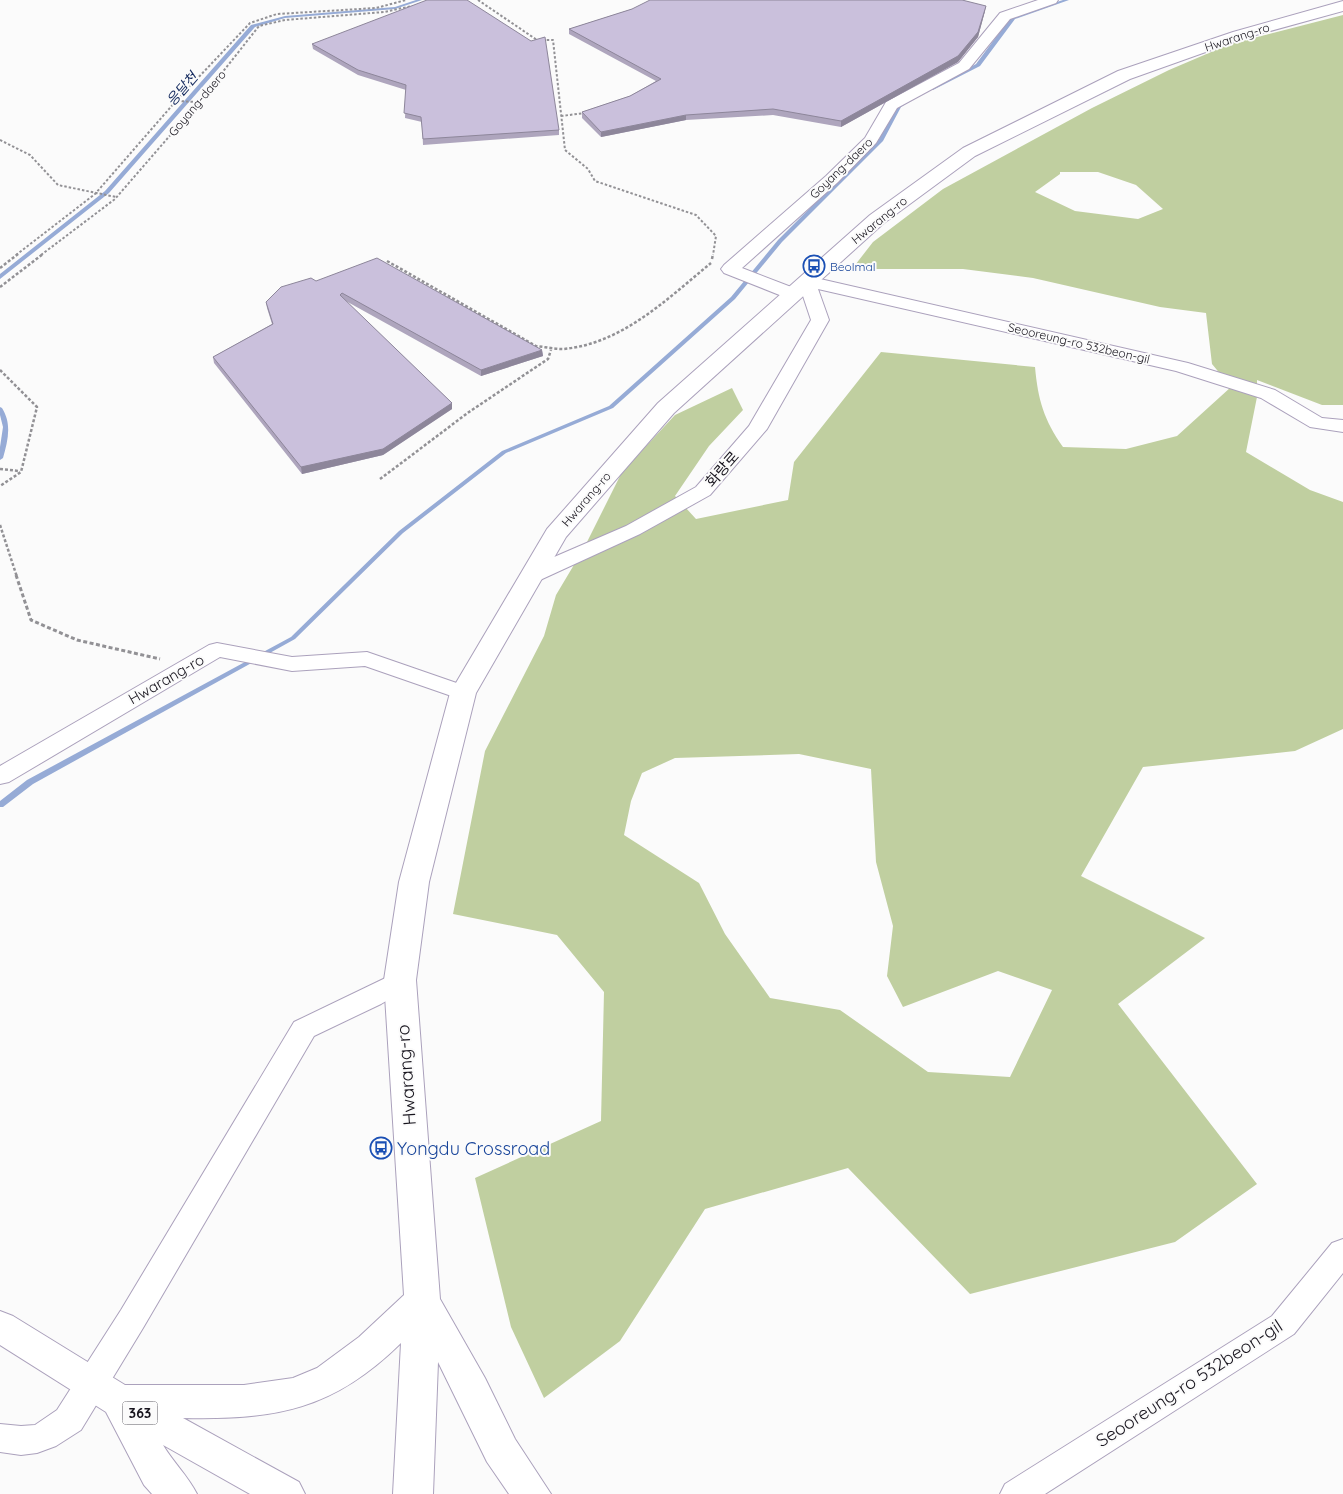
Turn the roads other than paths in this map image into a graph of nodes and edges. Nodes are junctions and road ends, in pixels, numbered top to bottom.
1 (1051, 0) edge
2 (1343, 6) edge
3 (800, 288) junction
4 (1343, 426) edge
5 (532, 575) junction
6 (463, 693) junction
7 (0, 777) edge
8 (400, 980) junction
9 (1343, 1251) edge
10 (422, 1300) junction
11 (0, 1326) edge
12 (105, 1393) junction
13 (0, 1438) edge
14 (177, 1494) edge
15 (285, 1494) edge
16 (413, 1494) edge
17 (531, 1494) edge
18 (1016, 1494) edge

1 - 3 street, Goyang-daero
2 - 3 main road, Hwarang-ro
3 - 4 street, Seooreung-ro 532beon-gil
3 - 5 main road, Hwarang-ro
3 - 5 street, 화랑로
5 - 6 main road, Hwarang-ro
6 - 7 street, Hwarang-ro
6 - 8 main road, Hwarang-ro
8 - 10 main road, Hwarang-ro
8 - 12 street
9 - 18 street, Seooreung-ro 532beon-gil
10 - 12 main road
10 - 16 main road, Hwarang-ro
10 - 17 main road
11 - 12 main road, 363
12 - 13 street
12 - 14 main road
12 - 15 main road, 363

